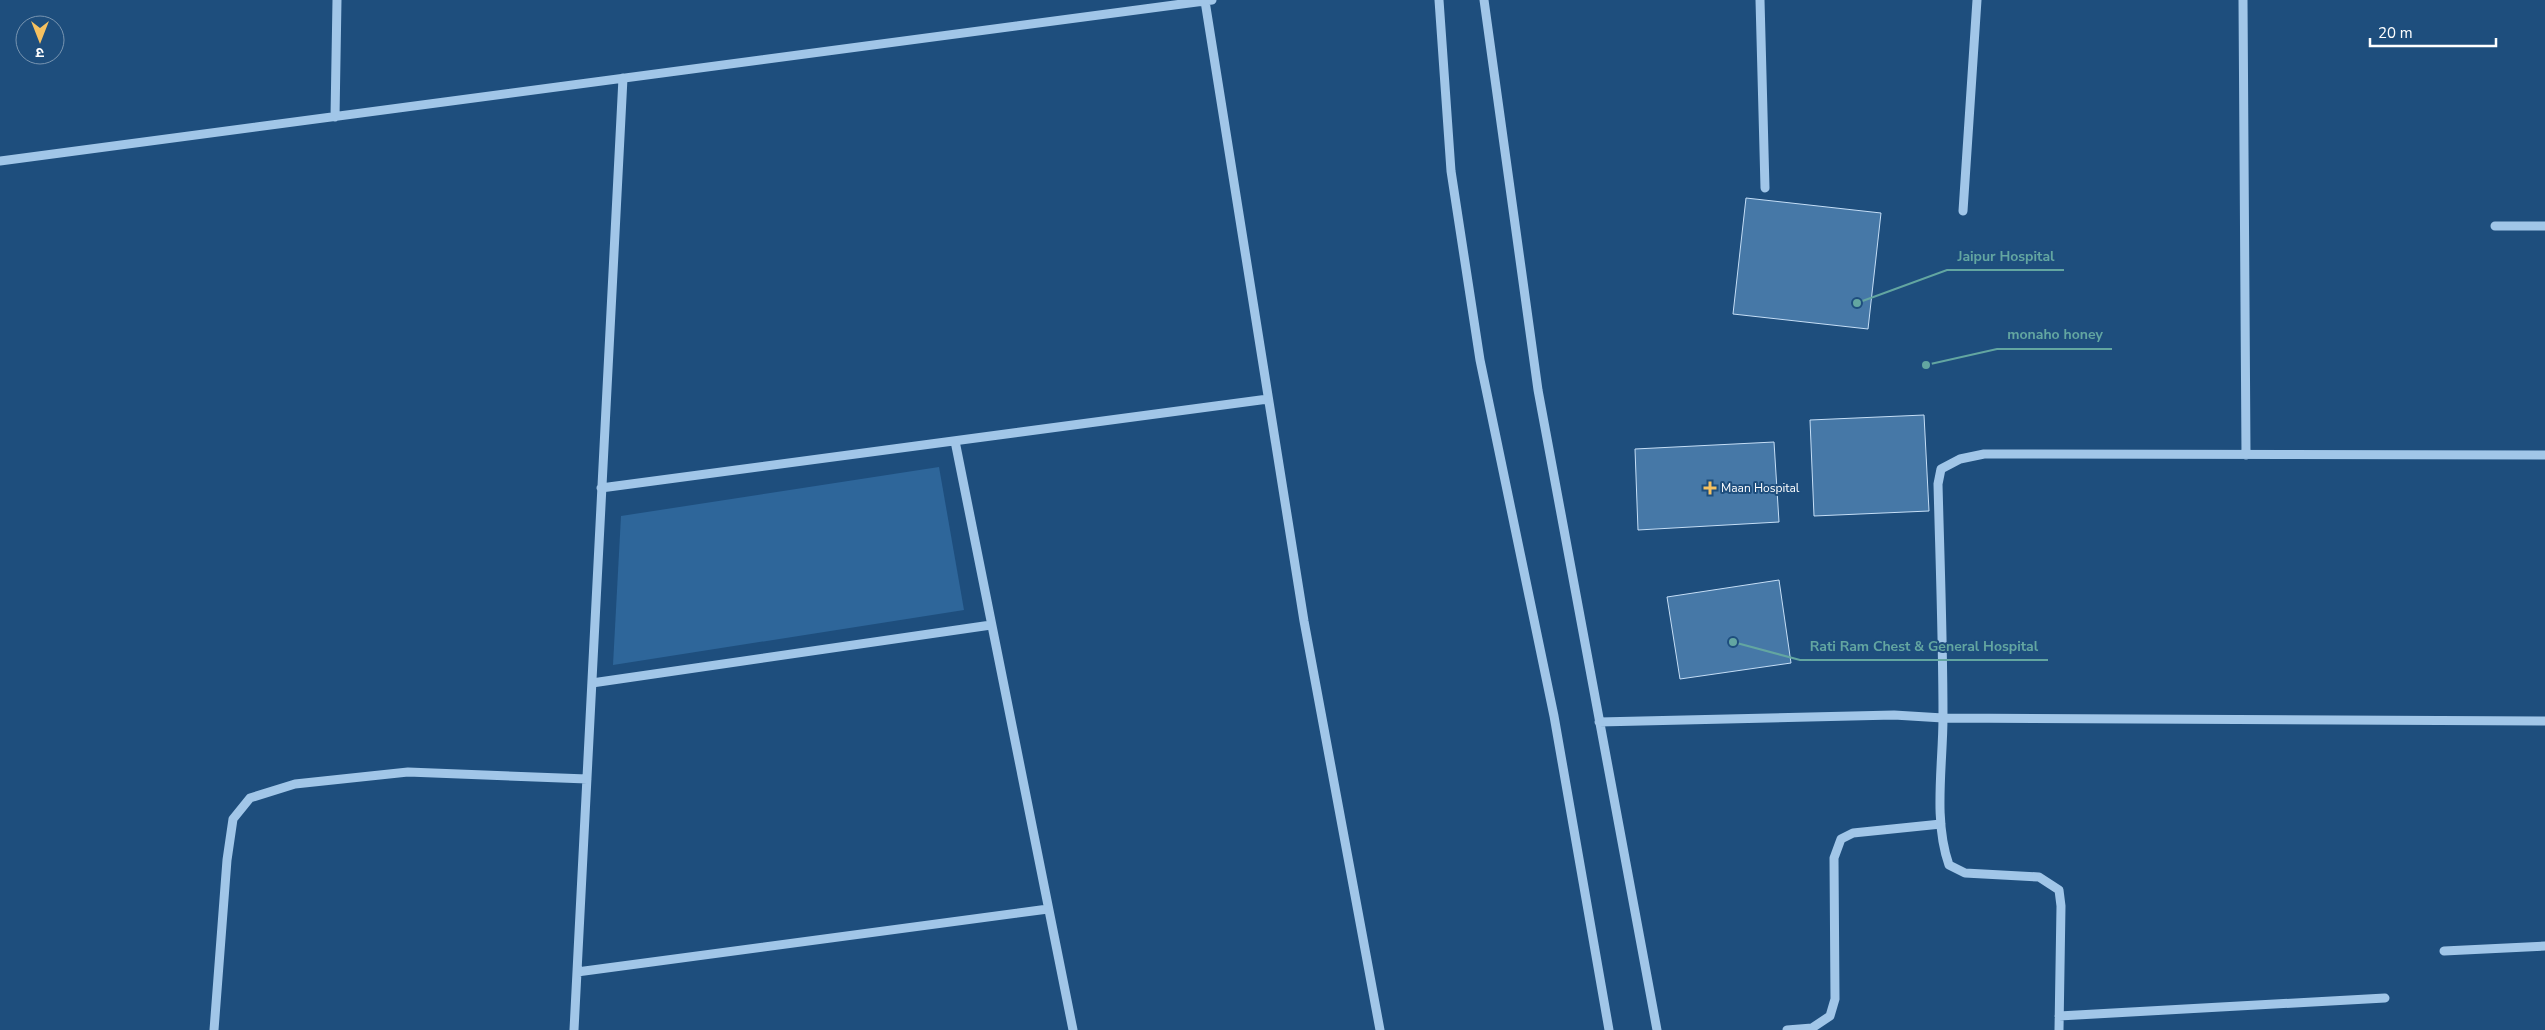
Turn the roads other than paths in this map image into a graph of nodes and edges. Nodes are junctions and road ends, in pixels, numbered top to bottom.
1 (337, 0) edge
2 (1208, 0) edge
3 (1439, 0) edge
4 (1484, 0) edge
5 (1760, 0) edge
6 (1977, 0) edge
7 (2243, 0) edge
8 (623, 78) junction
9 (335, 117) junction
10 (0, 161) edge
11 (1765, 188) dead end
12 (1963, 211) dead end
13 (2495, 226) dead end
14 (2545, 226) edge
15 (1268, 399) junction
16 (955, 441) junction
17 (2246, 455) junction
18 (2545, 455) edge
19 (602, 488) junction
20 (991, 625) junction
21 (592, 683) junction
22 (1943, 718) junction
23 (2545, 721) edge
24 (1599, 722) junction
25 (587, 779) junction
26 (1941, 824) junction
27 (1048, 909) junction
28 (2545, 946) edge
29 (2444, 951) dead end
30 (576, 972) junction
31 (2385, 998) dead end
32 (2059, 1016) junction
33 (214, 1030) edge
34 (574, 1030) edge
35 (1073, 1030) edge
36 (1380, 1030) edge
37 (1609, 1030) edge
38 (1657, 1030) edge
39 (1787, 1030) edge
40 (2059, 1030) edge

1 - 9 street
2 - 8 street
2 - 15 street
3 - 37 street
4 - 24 street
5 - 11 street
6 - 12 street
7 - 17 street
8 - 9 street
8 - 19 street
9 - 10 street
13 - 14 street
15 - 16 street
15 - 36 street
16 - 19 street
16 - 20 street
17 - 18 street
17 - 22 street
19 - 21 street
20 - 21 street
20 - 27 street
21 - 25 street
22 - 23 street
22 - 24 street
22 - 26 street
24 - 38 street
25 - 30 street
25 - 33 street
26 - 32 street
26 - 39 street
27 - 30 street
27 - 35 street
28 - 29 street
30 - 34 street
31 - 32 street
32 - 40 street

